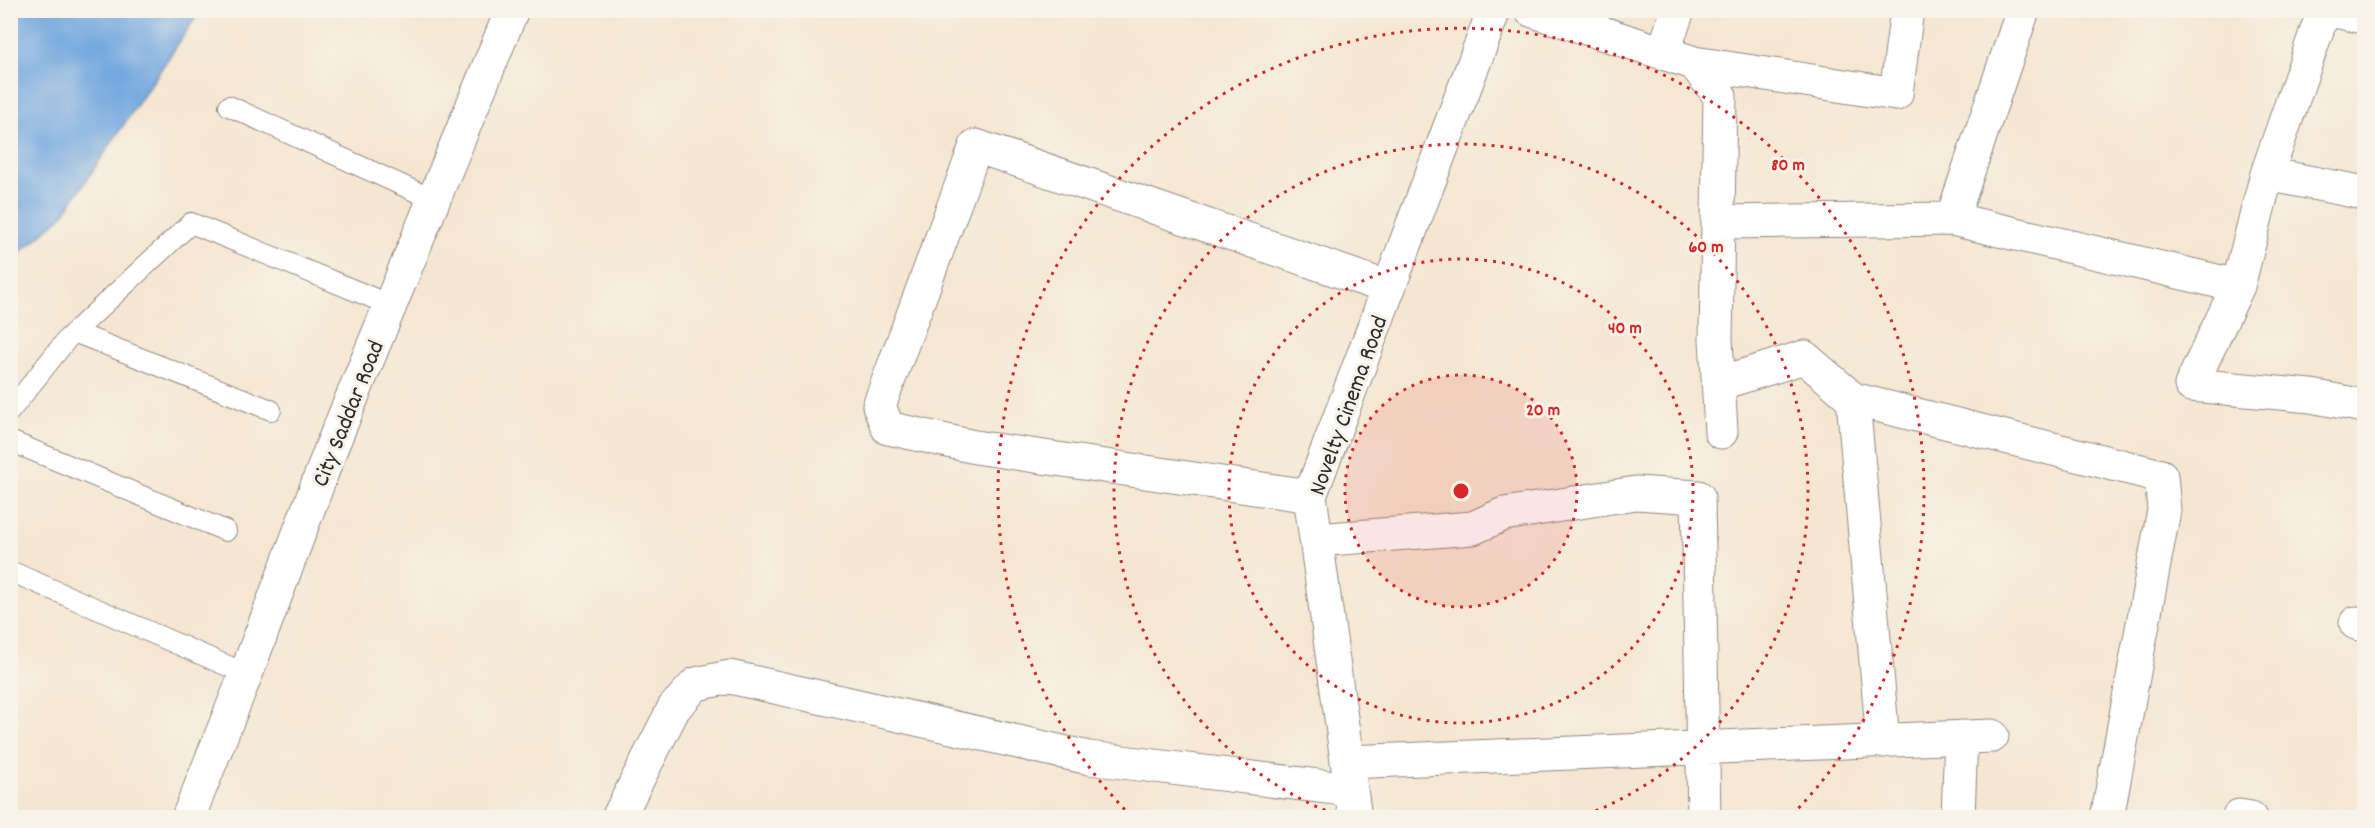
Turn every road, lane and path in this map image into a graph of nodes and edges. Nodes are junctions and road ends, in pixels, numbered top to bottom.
1 (512, 10) edge
2 (1494, 10) edge
3 (1531, 10) edge
4 (1678, 10) edge
5 (1907, 10) edge
6 (2023, 10) edge
7 (2324, 10) edge
8 (2330, 10) edge
9 (2364, 17) edge
10 (1662, 53) junction
11 (1694, 63) junction
12 (229, 106) dead end
13 (2267, 174) junction
14 (2364, 193) edge
15 (434, 200) junction
16 (1952, 219) junction
17 (1719, 222) junction
18 (2238, 286) junction
19 (1389, 288) junction
20 (390, 305) junction
21 (74, 332) junction
22 (1718, 384) junction
23 (1853, 399) junction
24 (2364, 406) edge
25 (271, 410) dead end
26 (10, 411) edge
27 (1721, 432) dead end
28 (10, 441) edge
29 (1310, 496) junction
30 (226, 531) dead end
31 (1316, 540) junction
32 (10, 571) edge
33 (246, 674) junction
34 (1883, 741) junction
35 (1702, 748) junction
36 (1351, 790) edge
37 (197, 815) edge
38 (618, 818) edge
39 (1704, 818) edge
40 (1958, 818) edge
41 (2107, 818) edge

1 - 15 street, City Saddar Road
2 - 19 street, Novelty Cinema Road
3 - 10 street
4 - 10 street
5 - 11 street
6 - 16 street
7 - 13 street
8 - 9 street
10 - 11 street
11 - 17 street
12 - 15 lane
13 - 14 street
13 - 18 street
15 - 20 street, City Saddar Road
16 - 17 street
16 - 18 street
17 - 22 street
18 - 24 street
19 - 29 street, Novelty Cinema Road
19 - 29 street
20 - 21 lane
20 - 33 street, City Saddar Road
21 - 25 lane
21 - 26 lane
22 - 23 street
22 - 27 street
23 - 34 street
23 - 41 street
28 - 30 lane
29 - 31 street, Novelty Cinema Road
31 - 35 street
31 - 36 street, Novelty Cinema Road
32 - 33 lane
33 - 37 street, City Saddar Road
34 - 35 street
34 - 40 street
35 - 36 street
35 - 39 street
36 - 38 street

